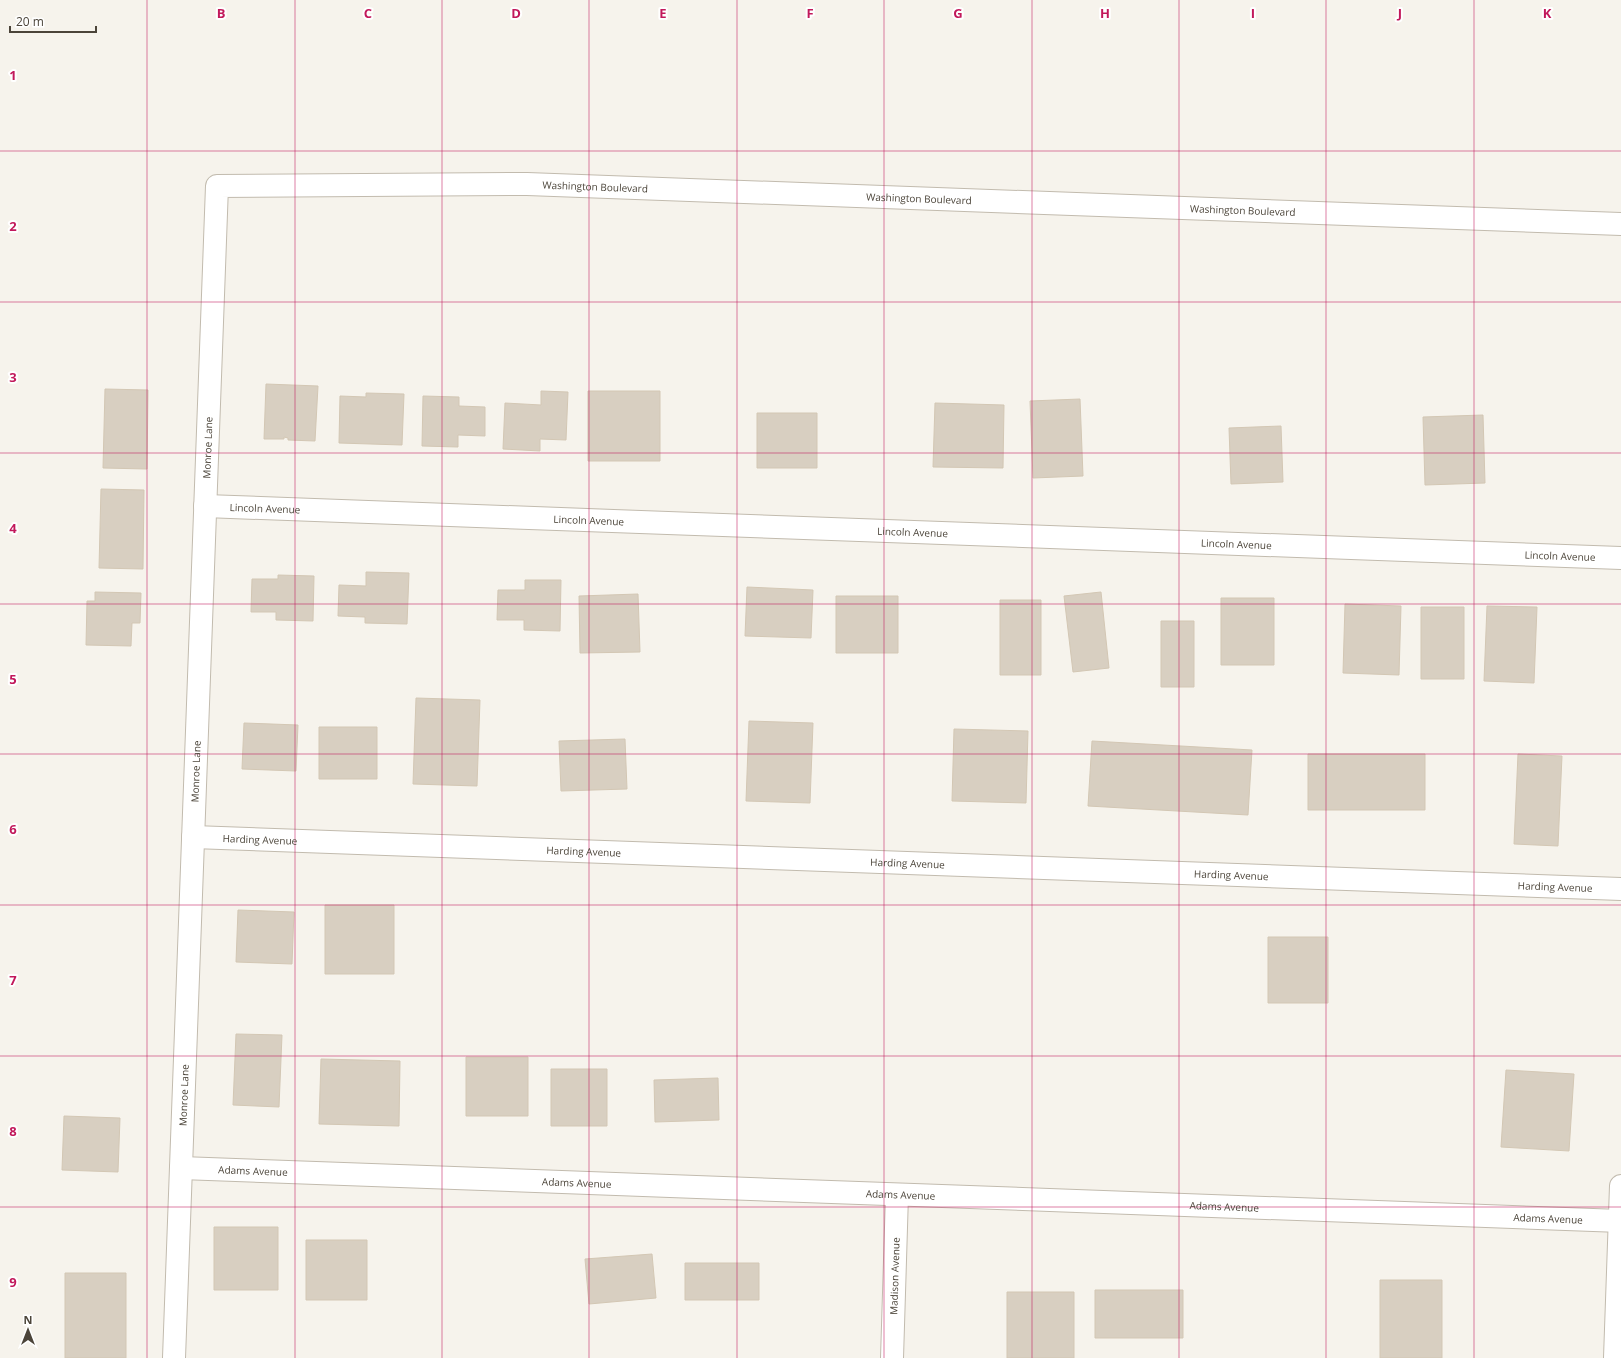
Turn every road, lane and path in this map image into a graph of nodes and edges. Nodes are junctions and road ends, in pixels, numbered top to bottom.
1 (217, 186) joint
2 (1621, 224) edge
3 (205, 506) junction
4 (1621, 558) edge
5 (193, 837) junction
6 (1621, 889) edge
7 (181, 1168) junction
8 (1621, 1186) edge
9 (897, 1195) junction
10 (1620, 1221) edge
11 (174, 1358) edge
12 (892, 1358) edge
13 (1615, 1358) edge

1 - 2 street, Washington Boulevard
1 - 3 street, Monroe Lane
3 - 4 street, Lincoln Avenue
3 - 5 street, Monroe Lane
5 - 6 street, Harding Avenue
5 - 7 street, Monroe Lane
7 - 9 street, Adams Avenue
7 - 11 street, Monroe Lane
8 - 10 street
9 - 10 street, Adams Avenue
9 - 12 street, Madison Avenue
10 - 13 street

